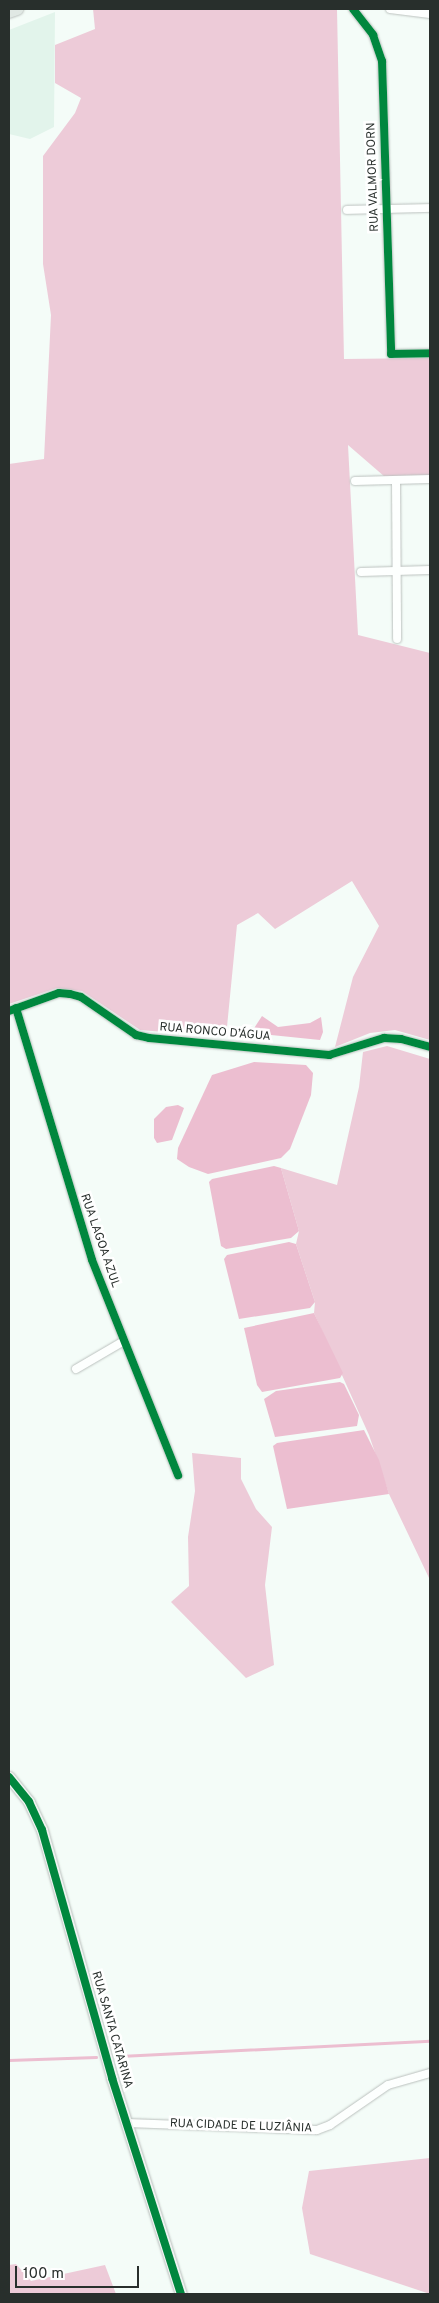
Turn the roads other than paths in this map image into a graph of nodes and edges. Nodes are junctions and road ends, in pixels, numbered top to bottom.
1 (17, 9) edge
2 (353, 9) edge
3 (390, 9) edge
4 (9, 12) edge
5 (430, 14) edge
6 (430, 208) edge
7 (386, 209) junction
8 (347, 210) dead end
9 (430, 353) edge
10 (430, 479) edge
11 (396, 480) junction
12 (355, 481) dead end
13 (430, 570) edge
14 (397, 571) junction
15 (361, 572) dead end
16 (397, 639) dead end
17 (13, 1009) edge
18 (430, 1047) edge
19 (124, 1341) junction
20 (76, 1368) dead end
21 (178, 1475) dead end
22 (9, 1778) edge
23 (430, 2073) edge
24 (127, 2124) junction
25 (181, 2294) edge

1 - 4 main road
2 - 7 street, RUA VALMOR DORN
3 - 5 street
6 - 7 street
7 - 8 street
7 - 9 street, RUA VALMOR DORN
10 - 11 street
11 - 12 street
11 - 14 street
13 - 14 street
14 - 15 street
14 - 16 street
17 - 18 street, RUA RONCO D’ÁGUA
17 - 19 street, RUA LAGOA AZUL
19 - 20 street
19 - 21 street, RUA LAGOA AZUL
22 - 24 street, RUA SANTA CATARINA
23 - 24 street, RUA CIDADE DE LUZIÂNIA
24 - 25 street, RUA SANTA CATARINA

